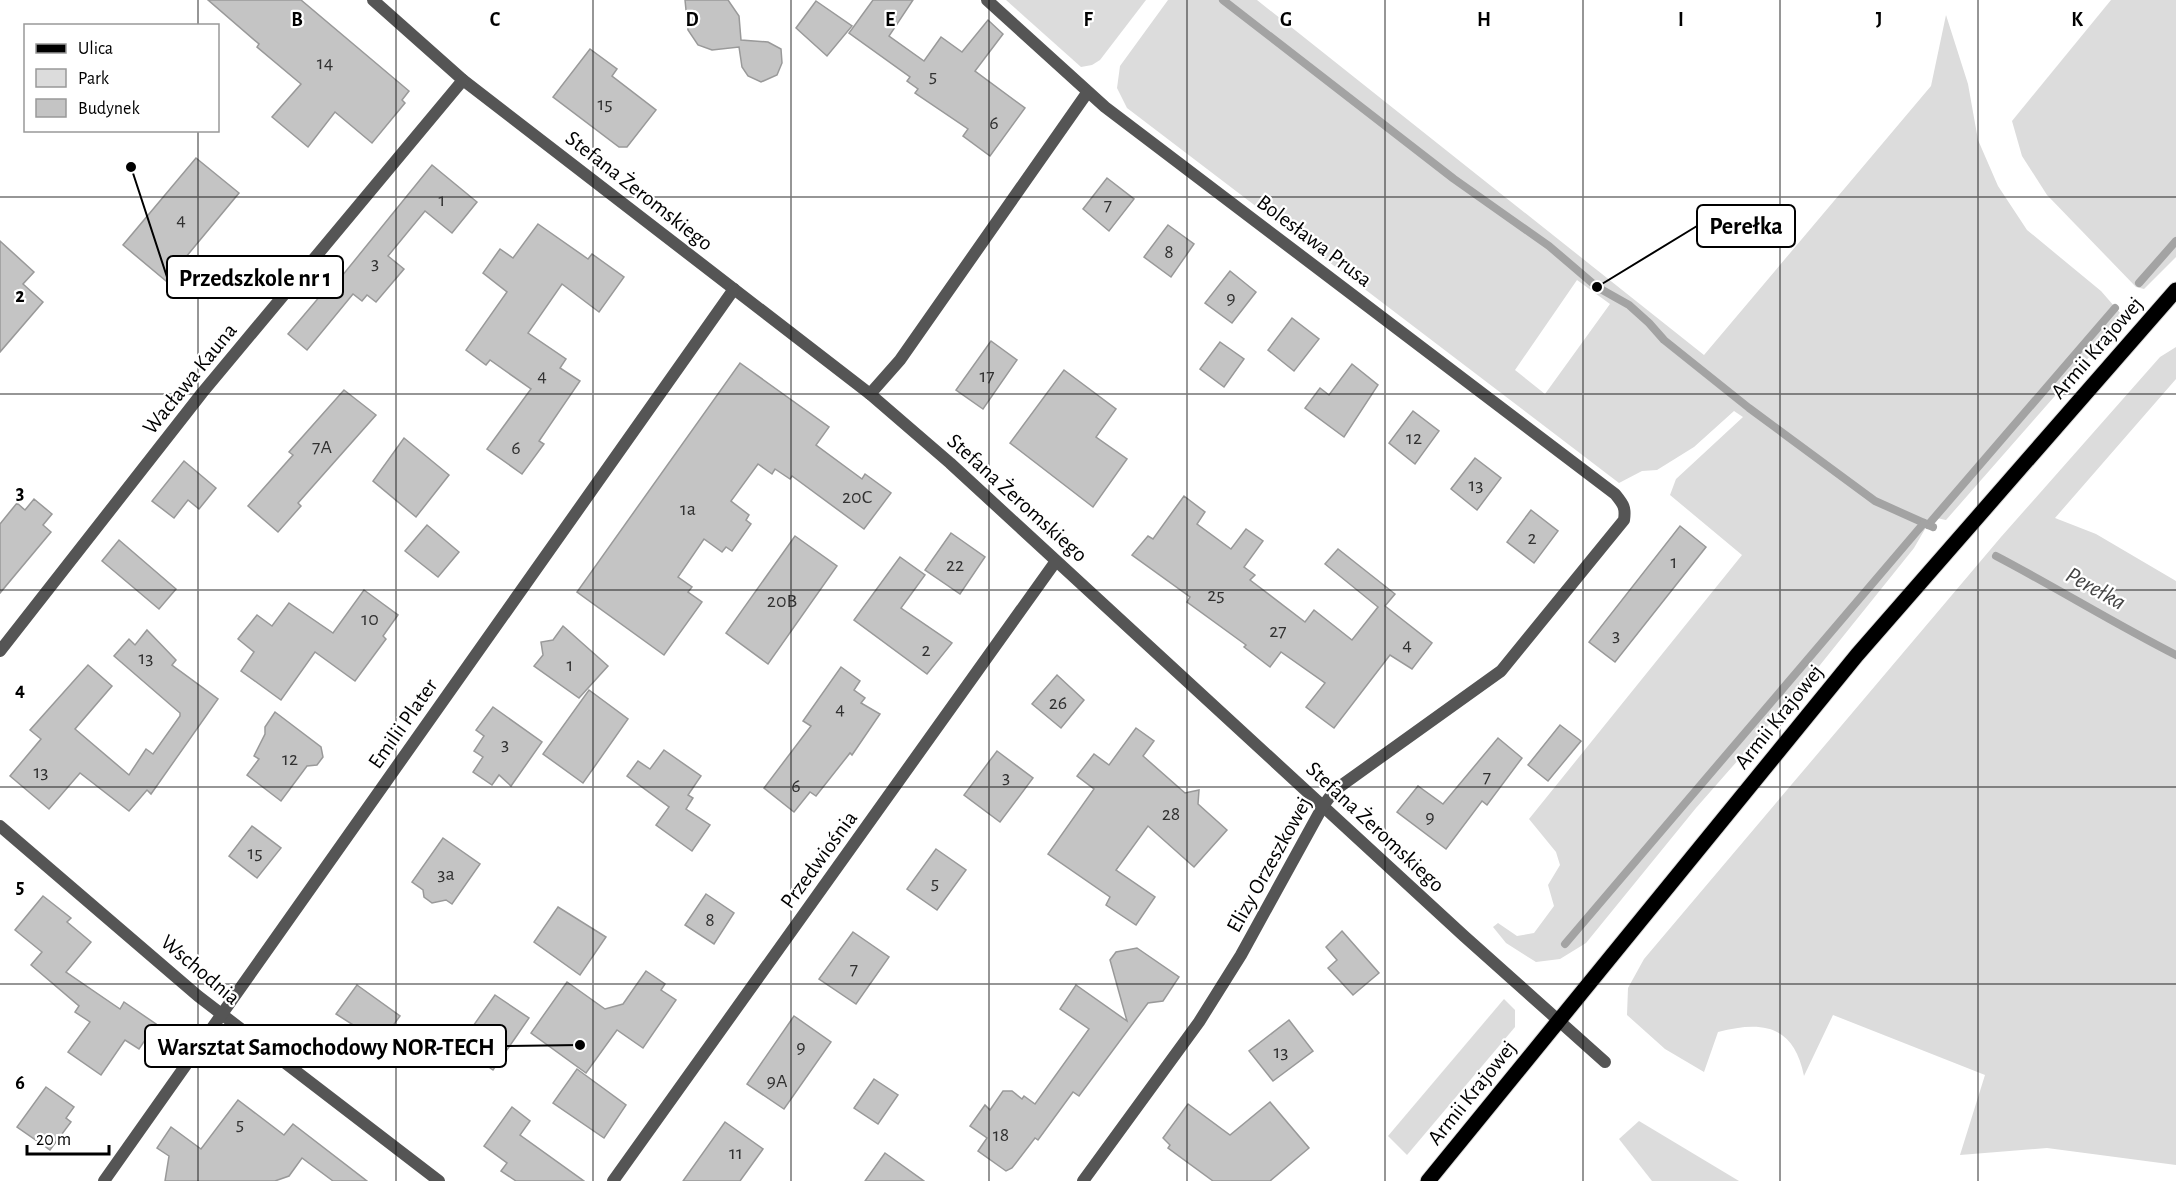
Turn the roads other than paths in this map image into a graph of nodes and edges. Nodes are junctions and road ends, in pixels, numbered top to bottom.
1 (372, 0) edge
2 (987, 0) edge
3 (463, 80) junction
4 (1087, 93) junction
5 (734, 289) junction
6 (2176, 290) edge
7 (870, 394) junction
8 (1624, 504) joint
9 (1056, 561) junction
10 (0, 651) edge
11 (1323, 806) junction
12 (0, 826) edge
13 (222, 1014) junction
14 (1559, 1018) junction
15 (1605, 1062) dead end
16 (104, 1181) edge
17 (439, 1181) edge
18 (613, 1181) edge
19 (1083, 1181) edge
20 (1428, 1181) edge

1 - 3 street, Stefana Żeromskiego
2 - 4 street, Bolesława Prusa
3 - 5 street, Stefana Żeromskiego
3 - 10 street, Wacława Kauna
4 - 7 street
4 - 8 street, Bolesława Prusa
5 - 7 street, Stefana Żeromskiego
5 - 13 street, Emilii Plater
6 - 14 main road, Armii Krajowej
7 - 9 street, Stefana Żeromskiego
8 - 11 street, Elizy Orzeszkowej
9 - 11 street, Stefana Żeromskiego
9 - 18 street, Przedwiośnia
11 - 14 street, Stefana Żeromskiego
11 - 19 street, Elizy Orzeszkowej
12 - 13 street, Wschodnia
13 - 16 street, Emilii Plater
13 - 17 street, Wschodnia
14 - 15 street, Stefana Żeromskiego
14 - 20 main road, Armii Krajowej

